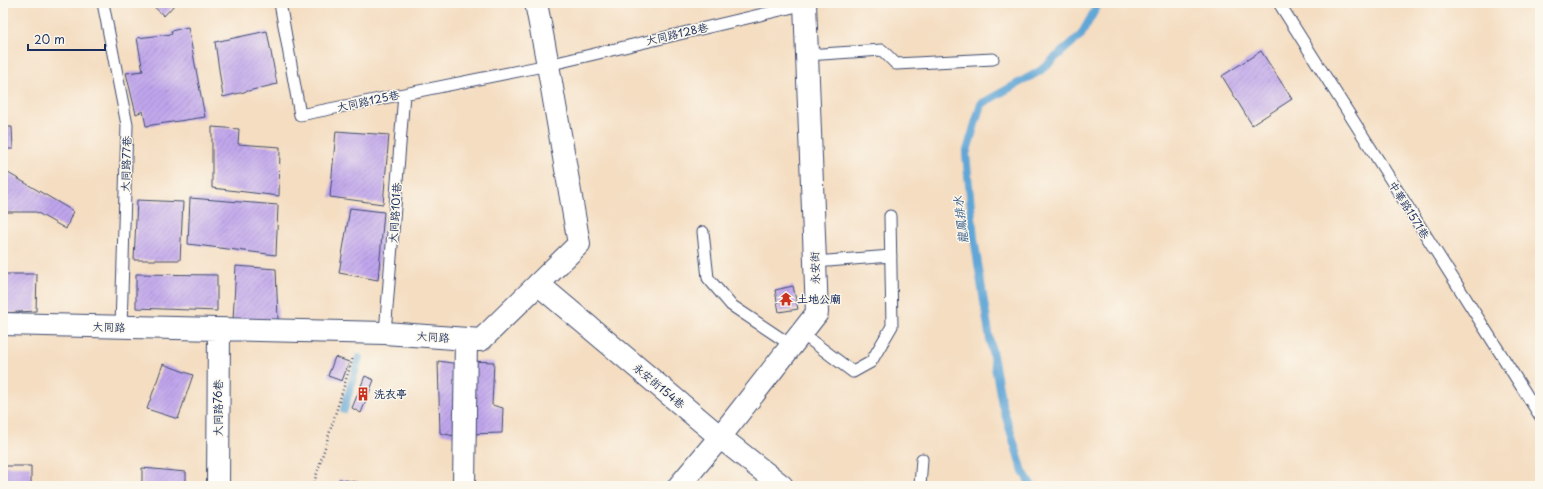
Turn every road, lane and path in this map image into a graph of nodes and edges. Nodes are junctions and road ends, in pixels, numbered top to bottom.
1 (103, 3) edge
2 (280, 3) edge
3 (536, 3) edge
4 (806, 3) edge
5 (1278, 3) edge
6 (807, 55) junction
7 (993, 59) dead end
8 (548, 65) junction
9 (404, 94) junction
10 (890, 216) dead end
11 (702, 232) dead end
12 (891, 256) junction
13 (815, 262) junction
14 (538, 284) junction
15 (3, 324) edge
16 (121, 327) junction
17 (219, 330) junction
18 (360, 332) junction
19 (385, 333) junction
20 (796, 339) junction
21 (466, 340) junction
22 (1540, 416) edge
23 (720, 437) junction
24 (922, 459) dead end
25 (218, 486) edge
26 (313, 486) edge
27 (464, 486) edge
28 (679, 486) edge
29 (782, 486) edge
30 (920, 486) edge

1 - 16 lane, 大同路77巷
2 - 9 lane, 大同路125巷
3 - 8 street, 大同路
4 - 6 street, 永安街
4 - 8 lane, 大同路128巷
5 - 22 lane, 中華路1571巷
6 - 7 lane
6 - 13 street, 永安街
8 - 9 lane, 大同路125巷
8 - 14 street, 大同路
9 - 19 lane, 大同路101巷
10 - 12 lane
11 - 20 lane
12 - 13 lane
12 - 20 lane
13 - 20 street, 永安街
14 - 21 street, 大同路
14 - 23 street, 永安街154巷
15 - 16 street, 大同路
16 - 17 street, 大同路
17 - 18 street, 大同路
17 - 25 street, 大同路76巷
18 - 19 street, 大同路
18 - 26 path
19 - 21 street, 大同路
20 - 23 street, 永安街
21 - 27 street
23 - 28 street, 永安街
23 - 29 street, 永安街154巷
24 - 30 lane

